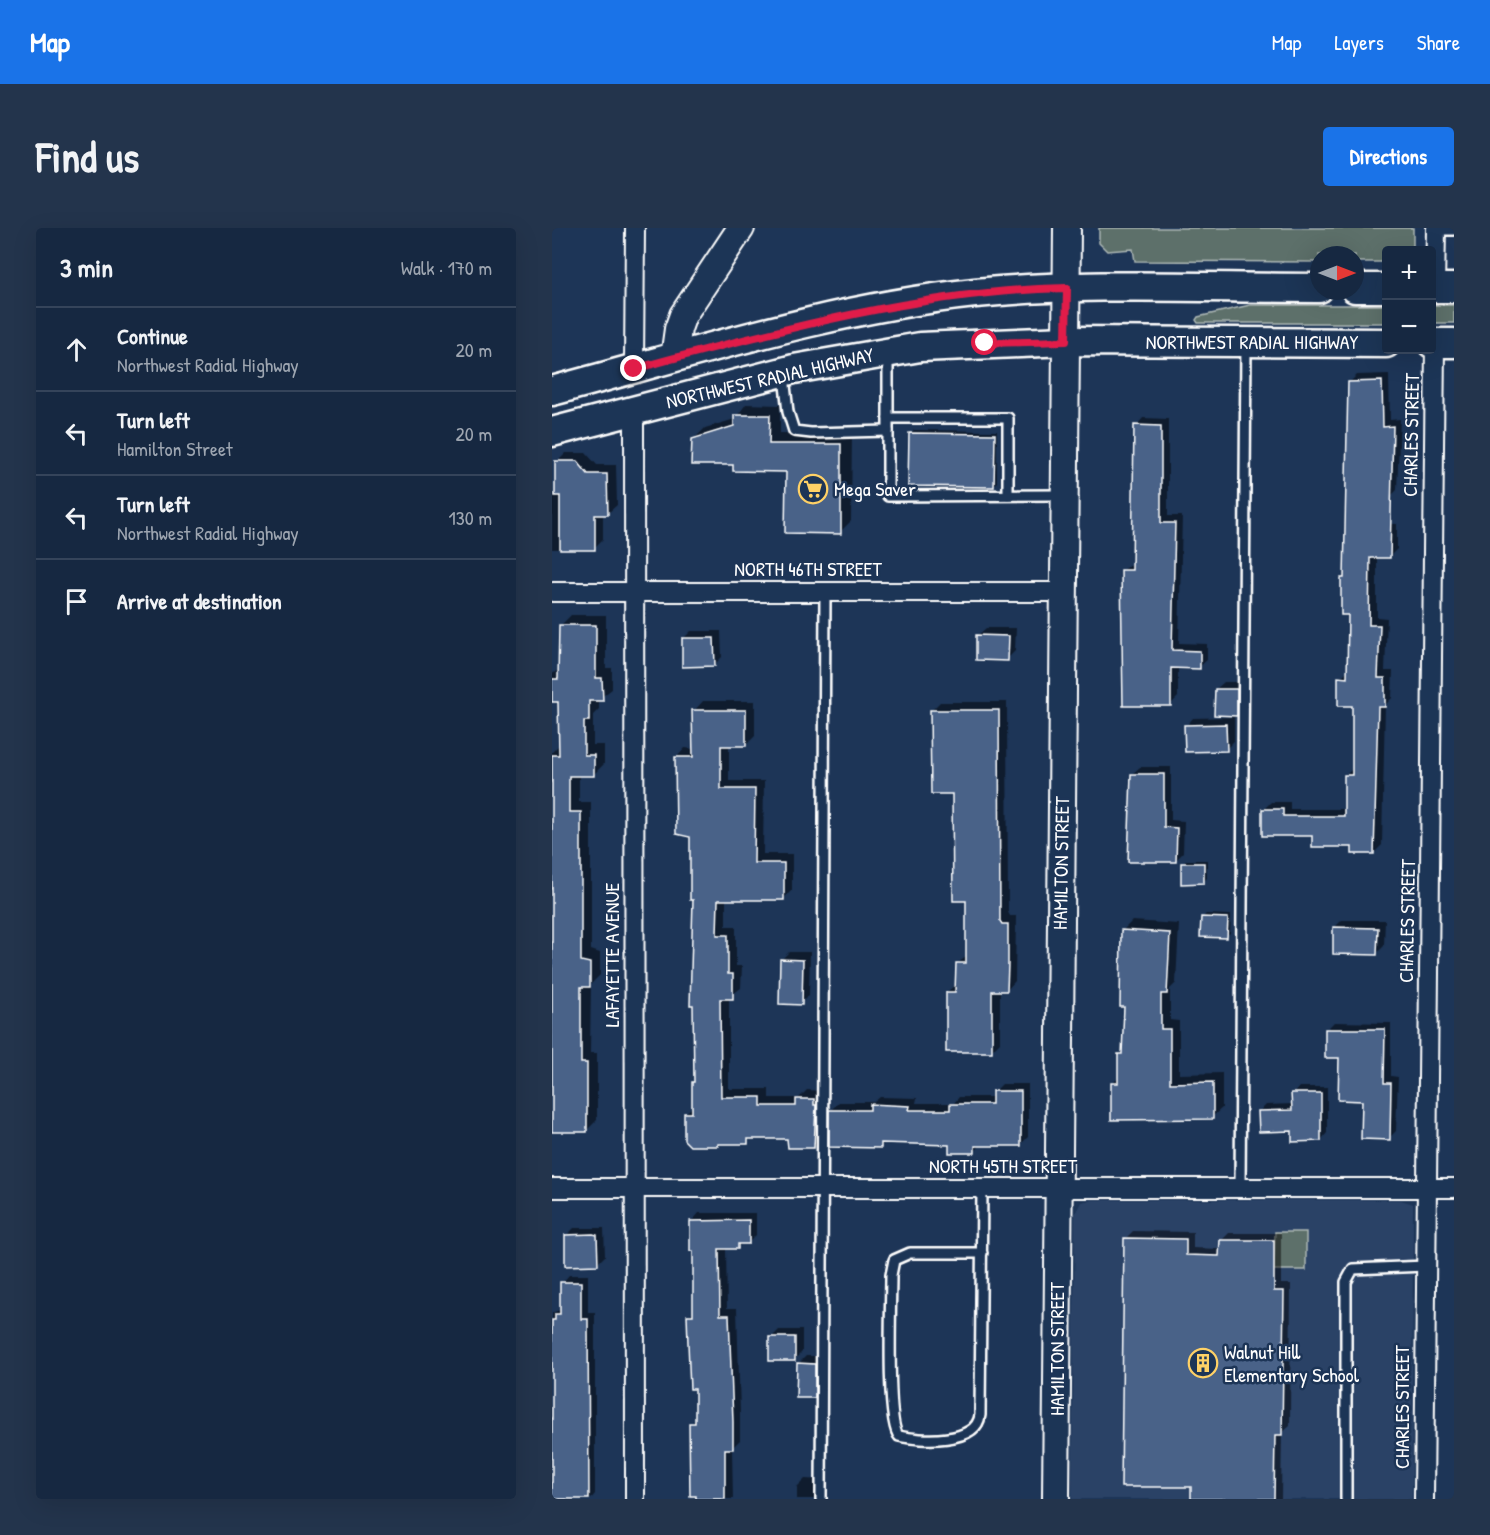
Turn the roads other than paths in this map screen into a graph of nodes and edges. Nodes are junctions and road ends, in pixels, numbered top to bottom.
1 (635, 228) edge
2 (741, 228) edge
3 (1067, 228) edge
4 (1442, 230) edge
5 (1067, 288) junction
6 (1310, 288) edge
7 (1364, 288) edge
8 (1382, 288) edge
9 (1440, 288) edge
10 (1066, 341) junction
11 (1246, 342) junction
12 (1382, 343) edge
13 (1440, 343) edge
14 (888, 351) junction
15 (675, 358) junction
16 (634, 369) junction
17 (784, 371) junction
18 (552, 391) edge
19 (634, 410) junction
20 (888, 418) junction
21 (888, 431) junction
22 (552, 432) edge
23 (1008, 495) junction
24 (1065, 495) junction
25 (825, 591) junction
26 (552, 592) edge
27 (635, 592) junction
28 (1064, 592) junction
29 (552, 1188) edge
30 (634, 1188) junction
31 (823, 1188) junction
32 (982, 1188) junction
33 (1240, 1188) junction
34 (1427, 1188) junction
35 (1454, 1188) edge
36 (1058, 1189) junction
37 (982, 1252) junction
38 (1426, 1266) junction
39 (635, 1499) edge
40 (821, 1499) edge
41 (1056, 1499) edge
42 (1346, 1499) edge
43 (1424, 1499) edge

1 - 16 street
2 - 15 main road
3 - 5 main road, HAMILTON STREET
4 - 9 street
5 - 6 main road, NORTHWEST RADIAL HIGHWAY
5 - 10 main road, HAMILTON STREET
5 - 15 main road, NORTHWEST RADIAL HIGHWAY
7 - 8 main road
10 - 11 main road, NORTHWEST RADIAL HIGHWAY
10 - 14 main road, NORTHWEST RADIAL HIGHWAY
10 - 24 main road, HAMILTON STREET
11 - 12 main road, NORTHWEST RADIAL HIGHWAY
11 - 33 lane
13 - 34 street, CHARLES STREET
14 - 17 main road, NORTHWEST RADIAL HIGHWAY
14 - 20 lane
15 - 16 main road, NORTHWEST RADIAL HIGHWAY
16 - 18 main road, NORTHWEST RADIAL HIGHWAY
17 - 19 main road, NORTHWEST RADIAL HIGHWAY
17 - 21 lane
19 - 22 main road, NORTHWEST RADIAL HIGHWAY
19 - 27 street, LAFAYETTE AVENUE
20 - 21 lane
20 - 23 lane
21 - 23 lane
23 - 24 lane
24 - 28 main road, HAMILTON STREET
25 - 27 street, NORTH 46TH STREET
25 - 28 street, NORTH 46TH STREET
25 - 31 lane
26 - 27 street, NORTH 46TH STREET
27 - 30 street, LAFAYETTE AVENUE
28 - 36 main road, HAMILTON STREET
29 - 30 street, NORTH 45TH STREET
30 - 31 street, NORTH 45TH STREET
30 - 39 street, LAFAYETTE AVENUE
31 - 32 street, NORTH 45TH STREET
31 - 40 lane
32 - 36 street, NORTH 45TH STREET
32 - 37 lane
33 - 34 street, NORTH 45TH STREET
33 - 36 street, NORTH 45TH STREET
34 - 35 street, NORTH 45TH STREET
34 - 38 street, CHARLES STREET
36 - 41 main road, HAMILTON STREET
37 - 37 lane
38 - 42 lane
38 - 43 street, CHARLES STREET

